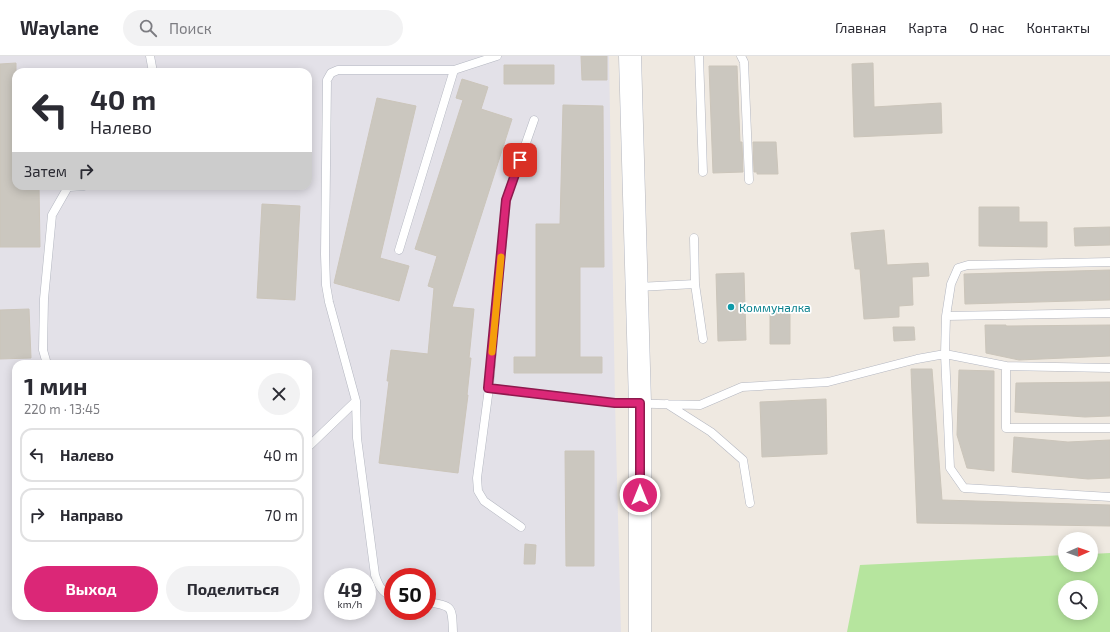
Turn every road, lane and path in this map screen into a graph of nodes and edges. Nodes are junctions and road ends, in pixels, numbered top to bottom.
1 (150, 56) edge
2 (497, 56) edge
3 (630, 56) edge
4 (699, 56) edge
5 (741, 56) edge
6 (152, 68) edge
7 (454, 70) junction
8 (534, 120) dead end
9 (703, 172) dead end
10 (749, 180) dead end
11 (66, 190) edge
12 (694, 238) dead end
13 (399, 250) dead end
14 (1110, 262) edge
15 (695, 284) junction
16 (637, 287) junction
17 (1110, 313) edge
18 (946, 316) junction
19 (704, 339) dead end
20 (945, 354) junction
21 (46, 360) edge
22 (1006, 366) junction
23 (1110, 368) edge
24 (488, 388) junction
25 (356, 401) junction
26 (640, 403) junction
27 (666, 404) junction
28 (1110, 428) edge
29 (312, 443) edge
30 (1110, 497) edge
31 (750, 502) dead end
32 (521, 527) dead end
33 (384, 591) edge
34 (436, 604) edge
35 (453, 632) edge
36 (640, 632) edge

1 - 6 lane
2 - 7 lane
3 - 16 main road
4 - 9 lane
5 - 10 lane
7 - 13 lane
7 - 25 lane
8 - 24 lane
11 - 21 lane
12 - 15 lane
14 - 18 lane
15 - 16 lane
15 - 19 lane
16 - 26 main road
17 - 18 lane
18 - 20 lane
20 - 22 lane
20 - 27 lane
20 - 30 lane
22 - 23 lane
22 - 28 lane
24 - 26 lane
24 - 32 lane
25 - 29 lane
25 - 33 lane
26 - 27 lane
26 - 36 main road
27 - 31 lane
34 - 35 lane

